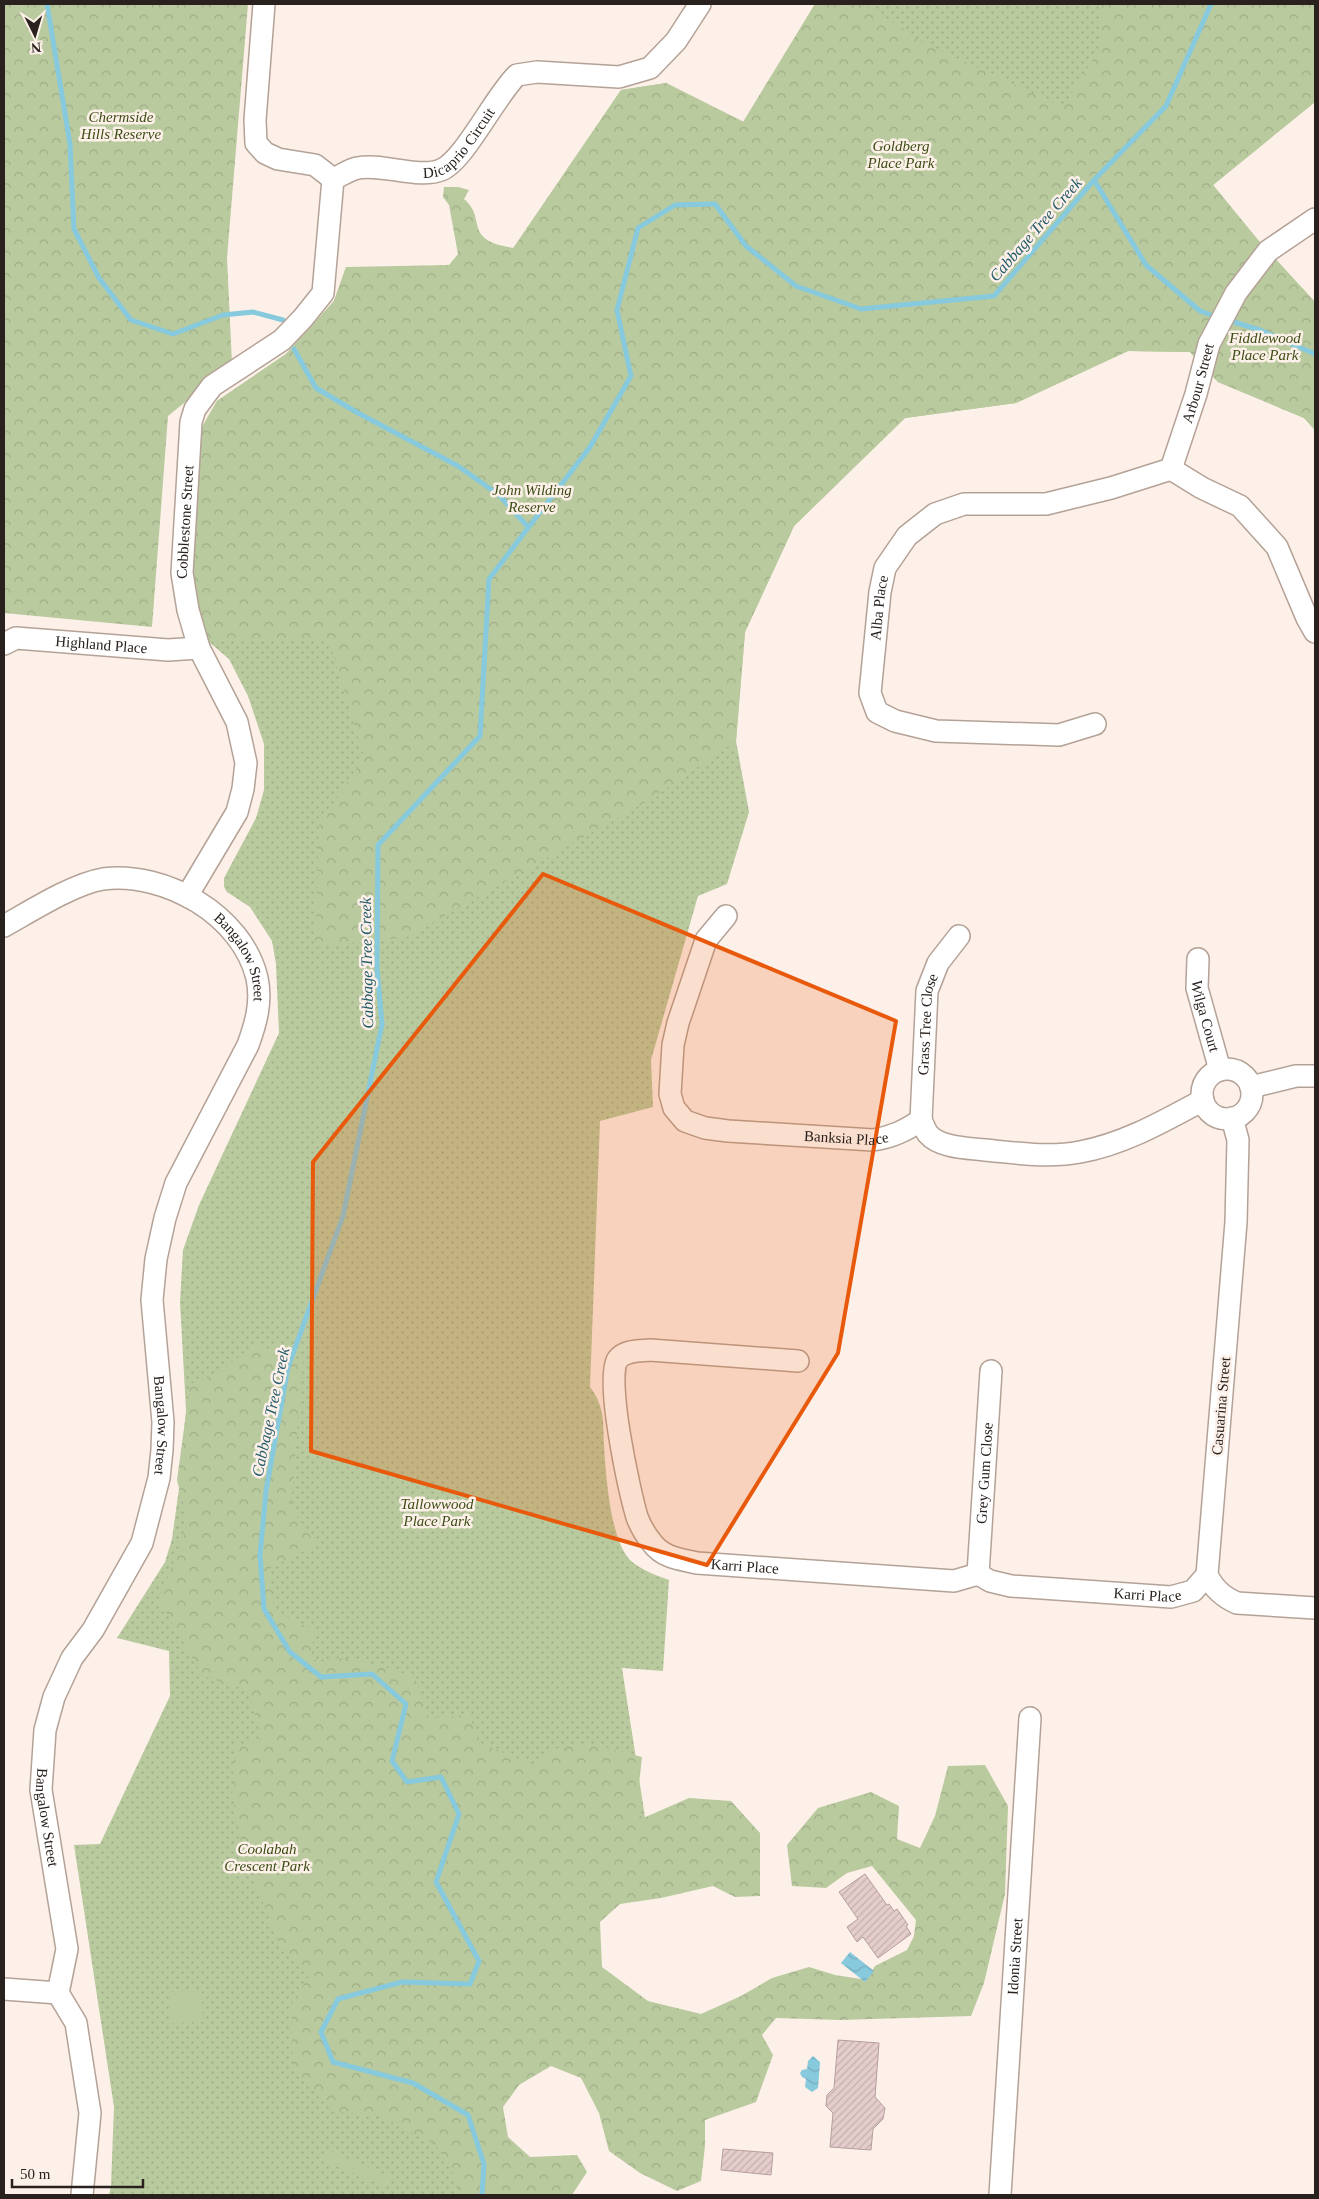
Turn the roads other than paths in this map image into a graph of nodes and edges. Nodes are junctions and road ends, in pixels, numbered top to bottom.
1 (264, 4) edge
2 (700, 4) edge
3 (334, 180) junction
4 (1315, 219) edge
5 (1171, 468) junction
6 (1315, 632) edge
7 (4, 644) edge
8 (199, 648) junction
9 (1095, 724) dead end
10 (187, 896) junction
11 (726, 916) dead end
12 (4, 926) edge
13 (959, 936) dead end
14 (1198, 958) dead end
15 (1220, 1070) junction
16 (1315, 1076) edge
17 (1251, 1087) junction
18 (1203, 1100) junction
19 (1232, 1118) junction
20 (921, 1120) junction
21 (798, 1361) dead end
22 (990, 1371) dead end
23 (978, 1574) junction
24 (1207, 1575) junction
25 (1315, 1608) edge
26 (1030, 1718) dead end
27 (4, 1989) edge
28 (58, 1993) junction
29 (82, 2195) edge
30 (1000, 2195) edge

1 - 3 street
2 - 3 street, Dicaprio Circuit
3 - 8 street, Cobblestone Street
4 - 5 street, Arbour Street
5 - 6 street
5 - 9 street, Alba Place
7 - 8 street, Highland Place
8 - 10 street, Cobblestone Street
10 - 12 street, Bangalow Street
10 - 28 street, Bangalow Street
11 - 20 street, Banksia Place
13 - 20 street, Grass Tree Close
14 - 15 street, Wilga Court
15 - 17 street
15 - 18 street
16 - 17 street
17 - 19 street
18 - 19 street
18 - 20 street
19 - 24 street, Casuarina Street
21 - 23 street, Karri Place
22 - 23 street, Grey Gum Close
23 - 24 street, Karri Place
24 - 25 street
26 - 30 street, Idonia Street
27 - 28 street
28 - 29 street

